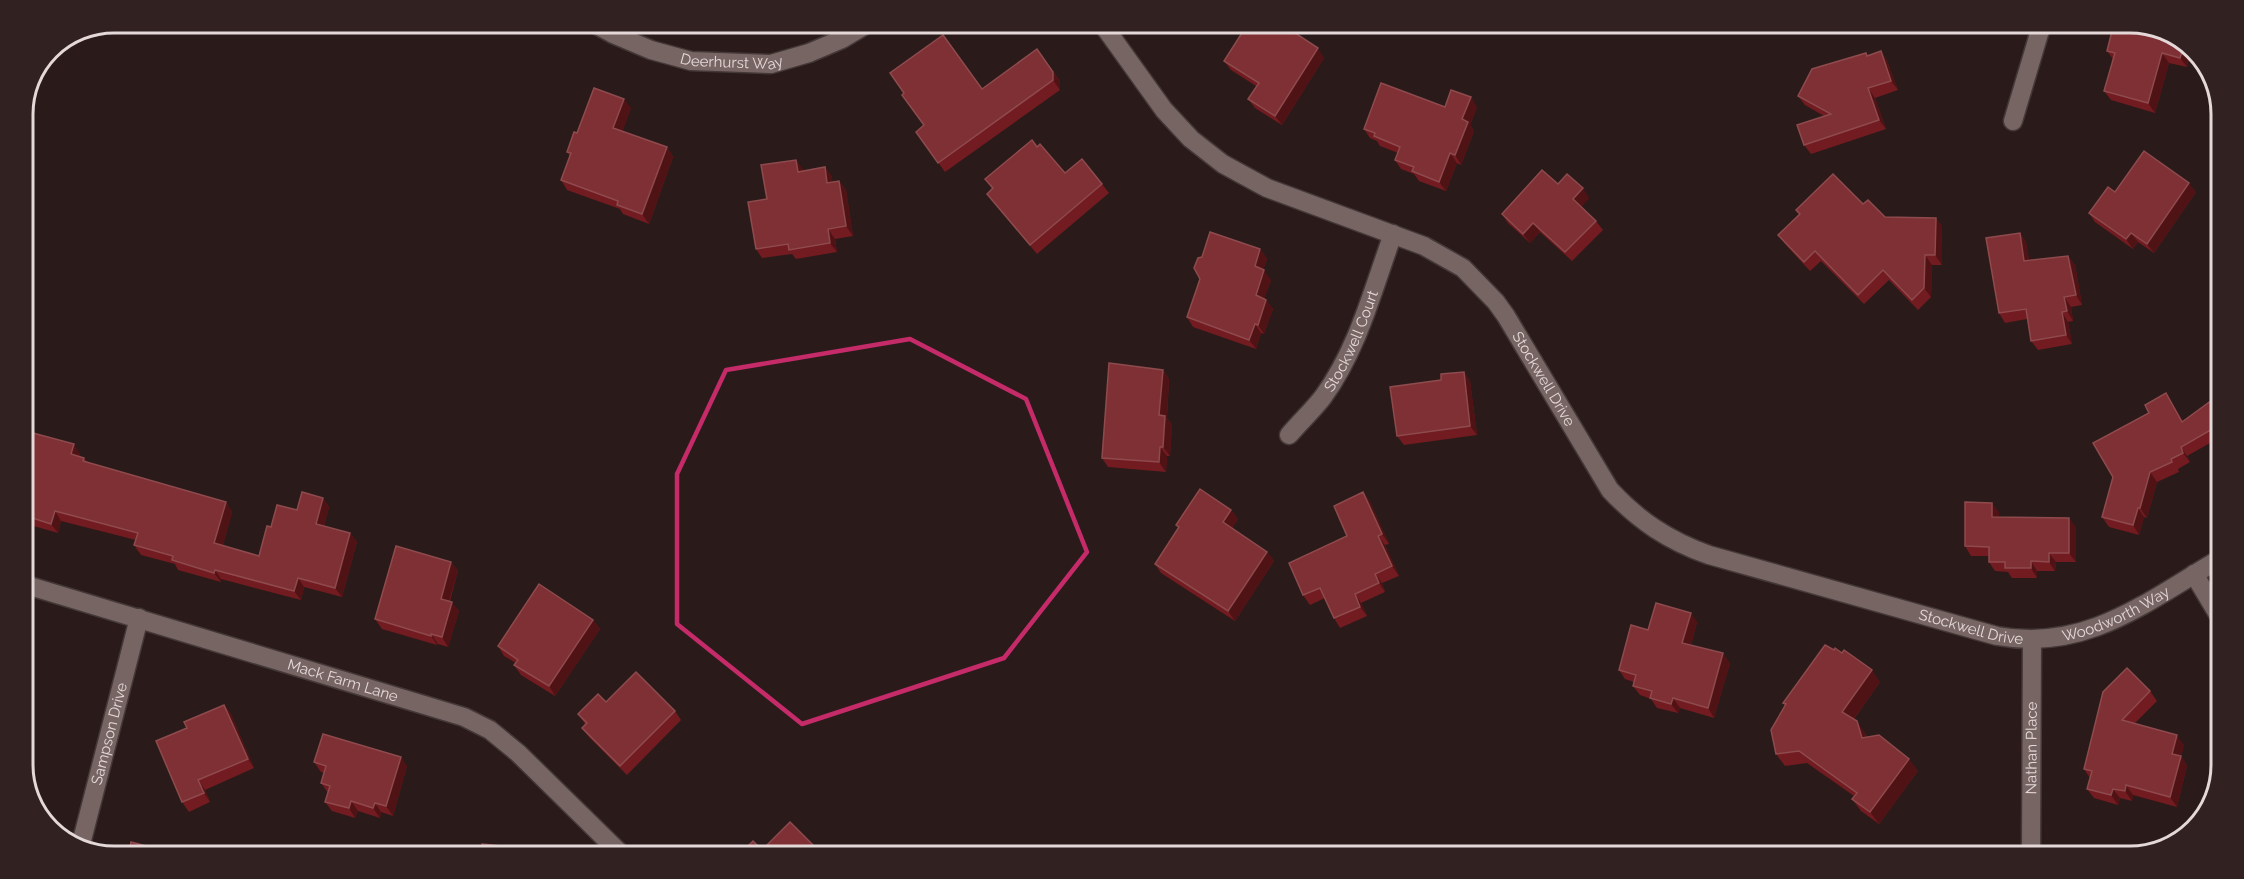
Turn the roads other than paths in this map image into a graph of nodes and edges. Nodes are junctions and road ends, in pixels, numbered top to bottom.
1 (611, 33) edge
2 (852, 33) edge
3 (1109, 33) edge
4 (2039, 33) edge
5 (2013, 121) dead end
6 (1393, 234) junction
7 (1289, 435) dead end
8 (2211, 564) edge
9 (2194, 574) junction
10 (33, 587) edge
11 (2211, 602) edge
12 (139, 618) junction
13 (2032, 640) junction
14 (82, 840) edge
15 (613, 846) edge
16 (2031, 846) edge

1 - 2 street, Deerhurst Way
3 - 6 street, Stockwell Drive
4 - 5 street
6 - 7 street, Stockwell Court
6 - 13 street, Stockwell Drive
8 - 9 street, Woodworth Way
9 - 11 street
9 - 13 street, Woodworth Way
10 - 12 street, Mack Farm Lane
12 - 14 street, Sampson Drive
12 - 15 street, Mack Farm Lane
13 - 16 street, Nathan Place

